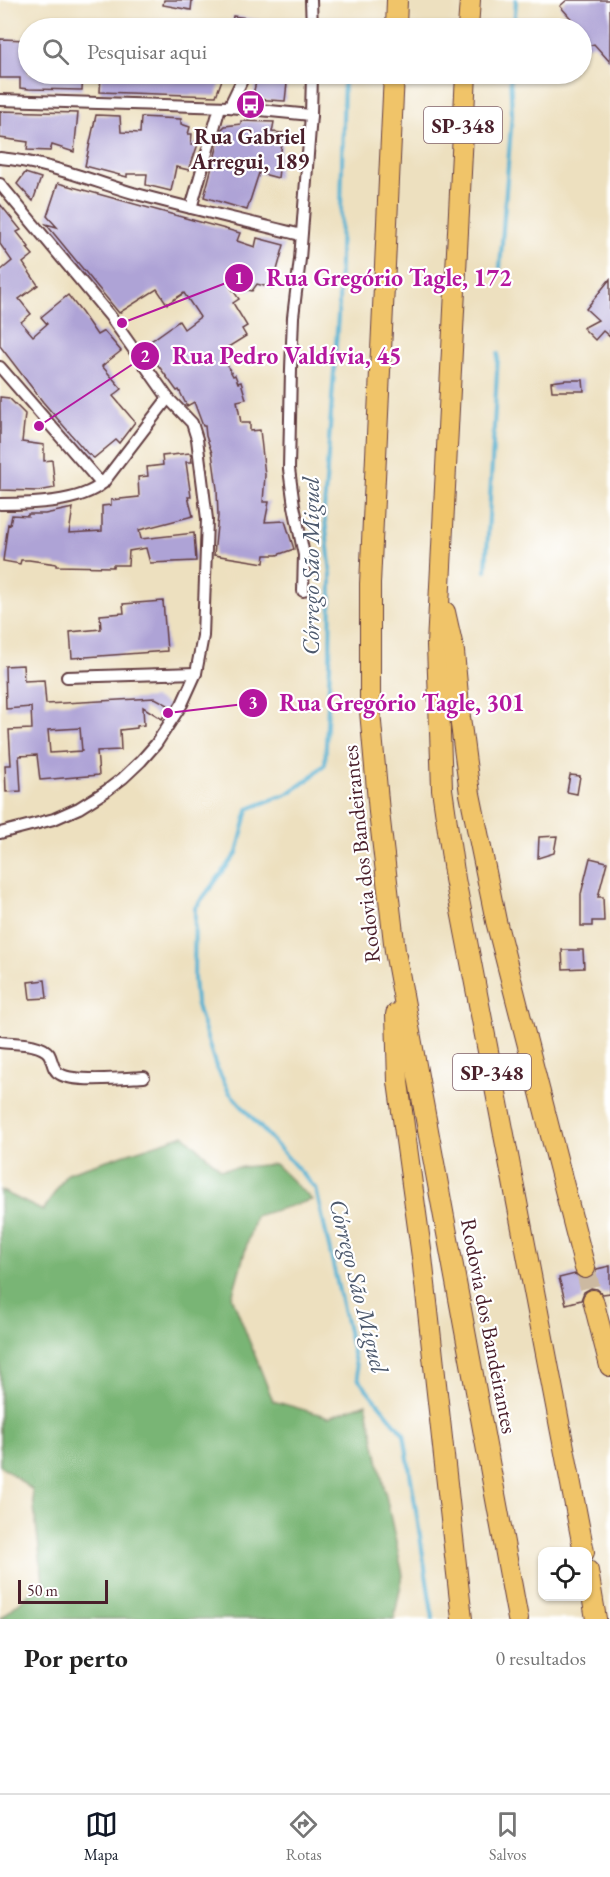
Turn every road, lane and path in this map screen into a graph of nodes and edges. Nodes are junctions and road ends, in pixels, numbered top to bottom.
1 (311, 0) edge
2 (397, 0) edge
3 (470, 0) edge
4 (312, 18) edge
5 (396, 18) edge
6 (469, 18) edge
7 (239, 84) edge
8 (312, 84) edge
9 (394, 84) edge
10 (465, 84) edge
11 (0, 100) edge
12 (225, 107) junction
13 (311, 115) junction
14 (0, 158) edge
15 (0, 184) edge
16 (190, 208) junction
17 (301, 235) junction
18 (0, 367) edge
19 (4, 378) edge
20 (168, 398) junction
21 (102, 483) junction
22 (0, 504) edge
23 (439, 589) junction
24 (303, 591) dead end
25 (196, 673) junction
26 (66, 677) dead end
27 (0, 832) edge
28 (395, 951) junction
29 (0, 1042) edge
30 (144, 1077) dead end
31 (585, 1268) tunnel mouth
32 (593, 1300) tunnel mouth
33 (610, 1366) edge
34 (498, 1503) junction
35 (583, 1547) edge
36 (592, 1594) edge
37 (462, 1619) edge
38 (509, 1619) edge
39 (518, 1619) edge
40 (596, 1619) edge

1 - 4 street
2 - 5 highway
3 - 6 highway
7 - 12 street
8 - 13 street
9 - 28 highway, Rodovia dos Bandeirantes / SP-348
10 - 23 highway, SP-348
11 - 12 street
12 - 13 street
12 - 16 street
13 - 17 street
14 - 16 street
15 - 20 street
16 - 17 street
17 - 24 street
18 - 19 street
19 - 21 street
20 - 21 street
20 - 25 street
21 - 22 street
23 - 31 highway
23 - 35 highway, SP-348
25 - 26 street
25 - 27 street
28 - 34 highway, Rodovia dos Bandeirantes / SP-348
28 - 37 highway
29 - 30 street
32 - 33 highway
34 - 38 highway
34 - 39 highway, Rodovia dos Bandeirantes / SP-348
36 - 40 highway

